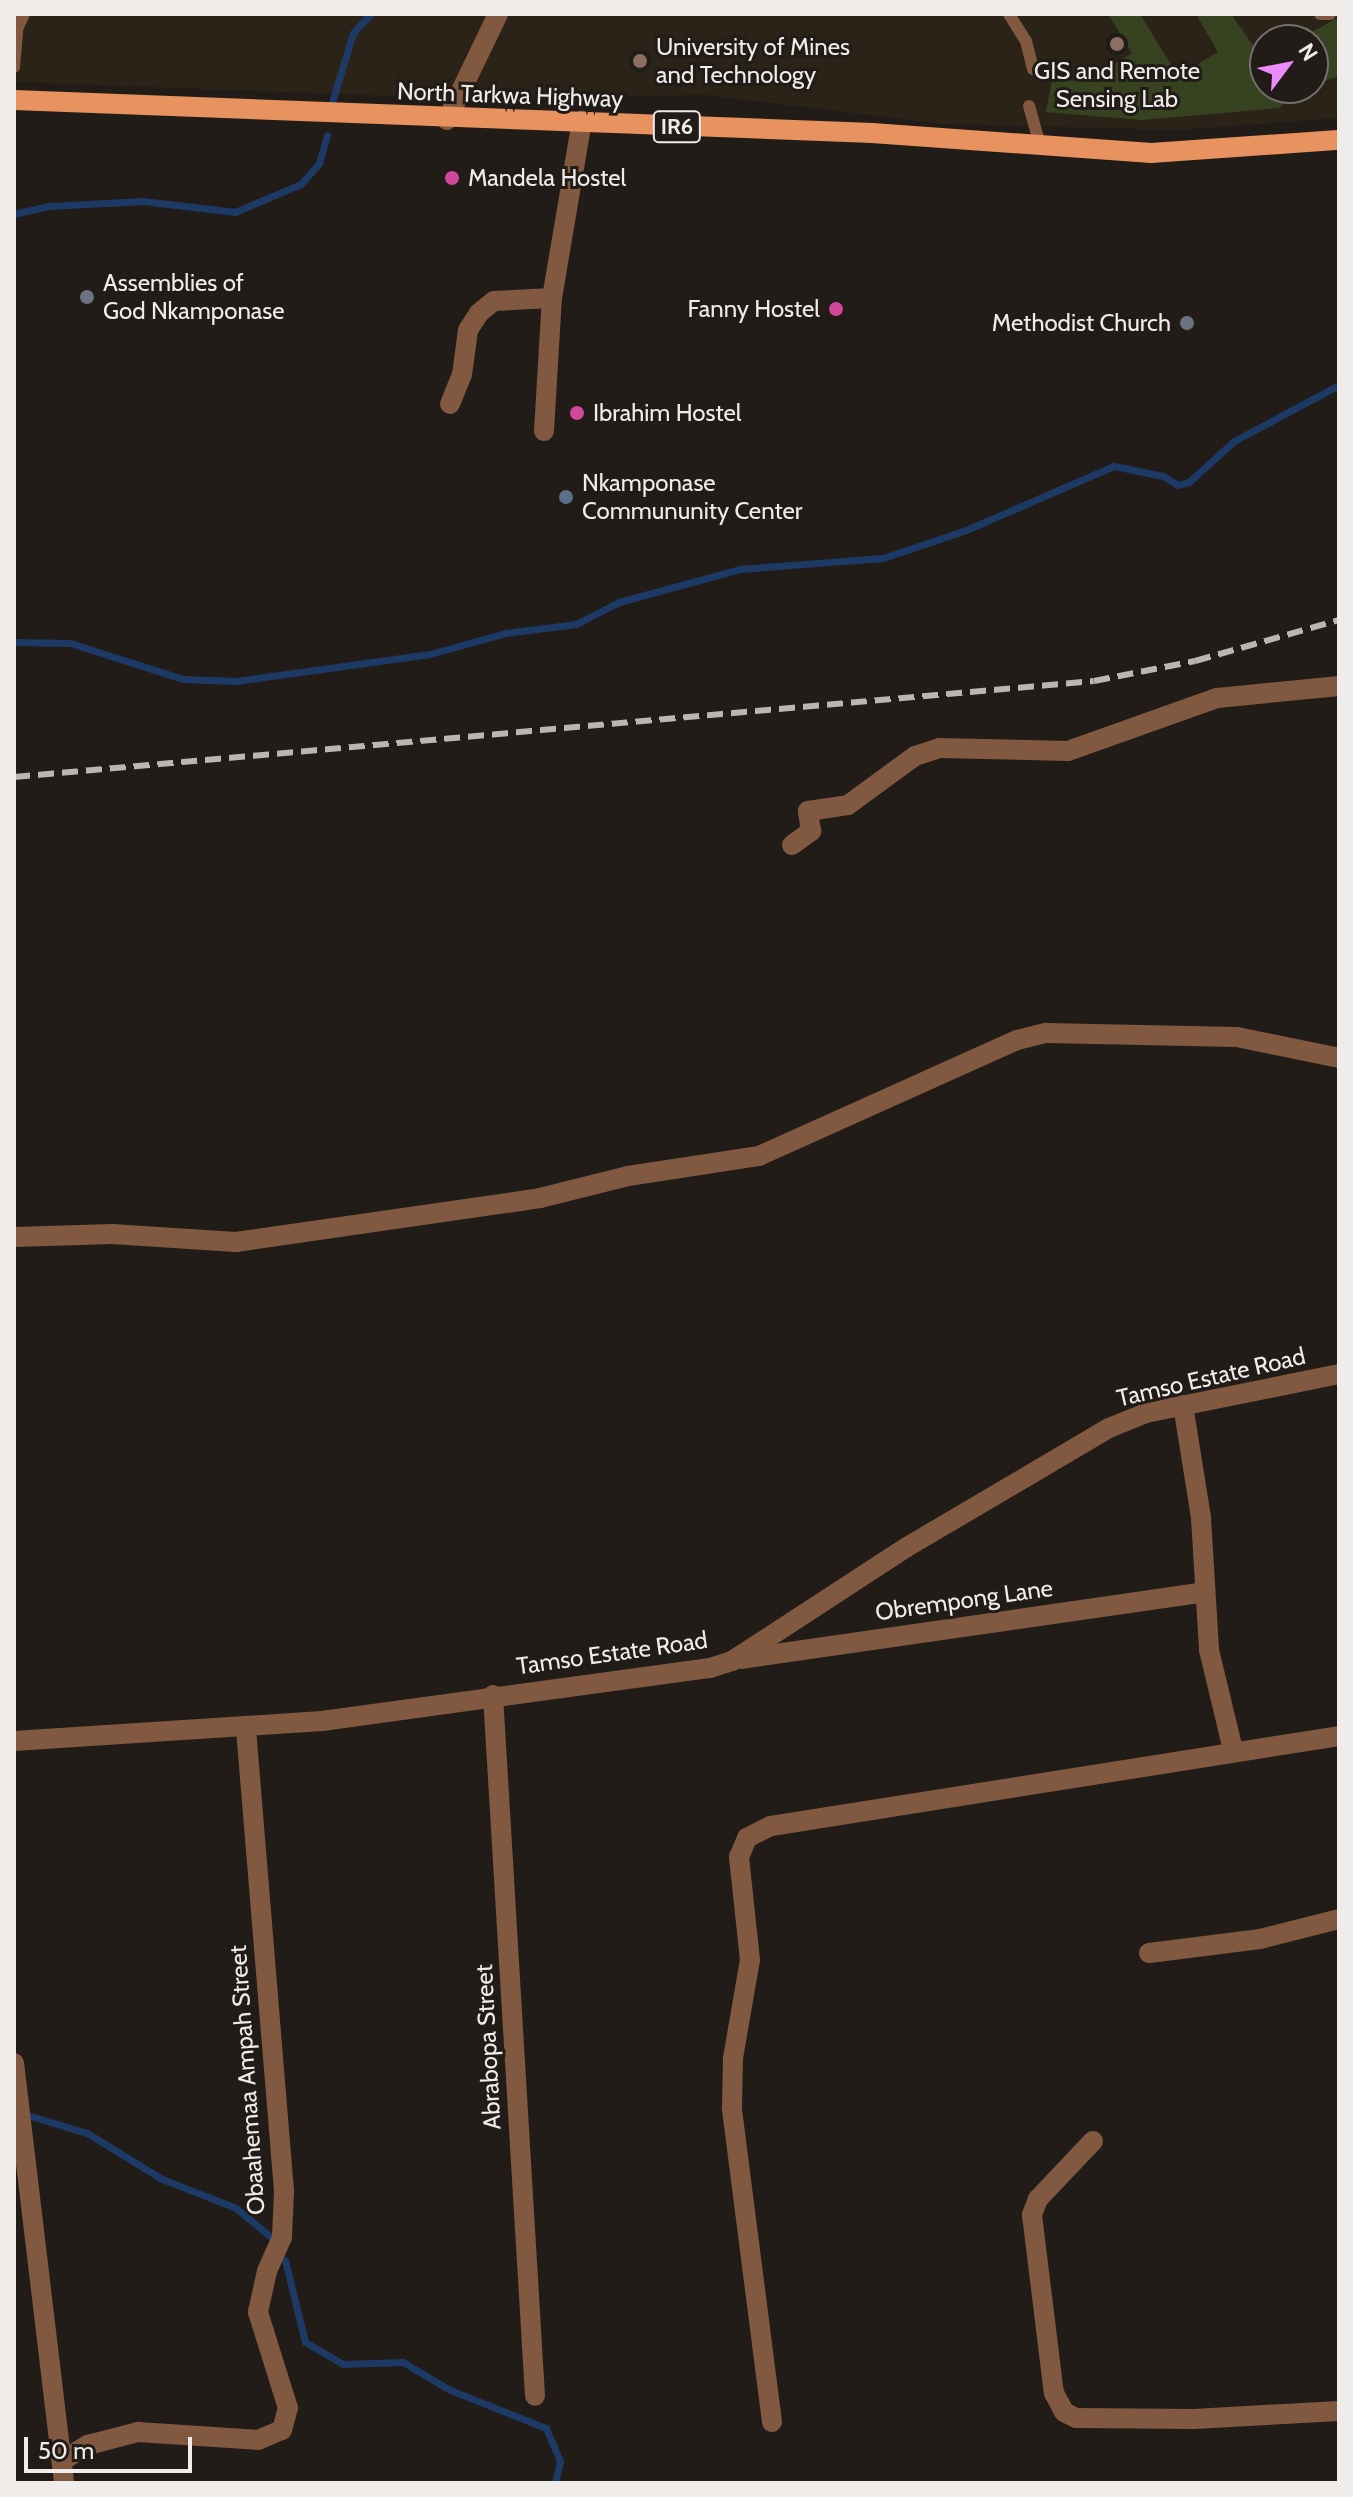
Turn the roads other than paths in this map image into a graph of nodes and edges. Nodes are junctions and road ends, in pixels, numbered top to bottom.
1 (24, 14) edge
2 (498, 14) edge
3 (1009, 14) edge
4 (1320, 14) edge
5 (1330, 14) edge
6 (14, 67) edge
7 (1033, 69) dead end
8 (14, 100) edge
9 (1029, 106) dead end
10 (447, 120) junction
11 (582, 121) junction
12 (1339, 140) edge
13 (1040, 145) junction
14 (552, 298) junction
15 (450, 404) dead end
16 (544, 431) dead end
17 (1339, 686) edge
18 (792, 845) dead end
19 (1339, 1058) edge
20 (14, 1237) edge
21 (1339, 1374) edge
22 (1183, 1405) junction
23 (1204, 1592) junction
24 (732, 1661) junction
25 (493, 1695) junction
26 (246, 1728) junction
27 (1339, 1736) edge
28 (14, 1741) edge
29 (1233, 1750) junction
30 (1339, 1919) edge
31 (1149, 1953) dead end
32 (14, 2063) edge
33 (1093, 2141) dead end
34 (535, 2396) dead end
35 (1339, 2411) edge
36 (772, 2422) dead end
37 (62, 2461) junction
38 (64, 2483) edge

1 - 6 lane
2 - 10 street
3 - 7 lane
4 - 5 lane
8 - 10 main road, North Tarkwa Highway / IR6
9 - 13 lane
10 - 11 main road, North Tarkwa Highway / IR6
11 - 13 main road, North Tarkwa Highway / IR6
11 - 14 street
12 - 13 main road, North Tarkwa Highway / IR6
14 - 15 street
14 - 16 street
17 - 18 street
19 - 20 street
21 - 22 street, Tamso Estate Road
22 - 23 street
22 - 24 street, Tamso Estate Road
23 - 24 street, Obrempong Lane
23 - 29 street
24 - 25 street, Tamso Estate Road
25 - 26 street, Tamso Estate Road
25 - 34 street, Abrabopa Street
26 - 28 street, Tamso Estate Road
26 - 37 street, Obaahemaa Ampah Street
27 - 29 street
29 - 36 street
30 - 31 street
32 - 37 street
33 - 35 street
37 - 38 street

